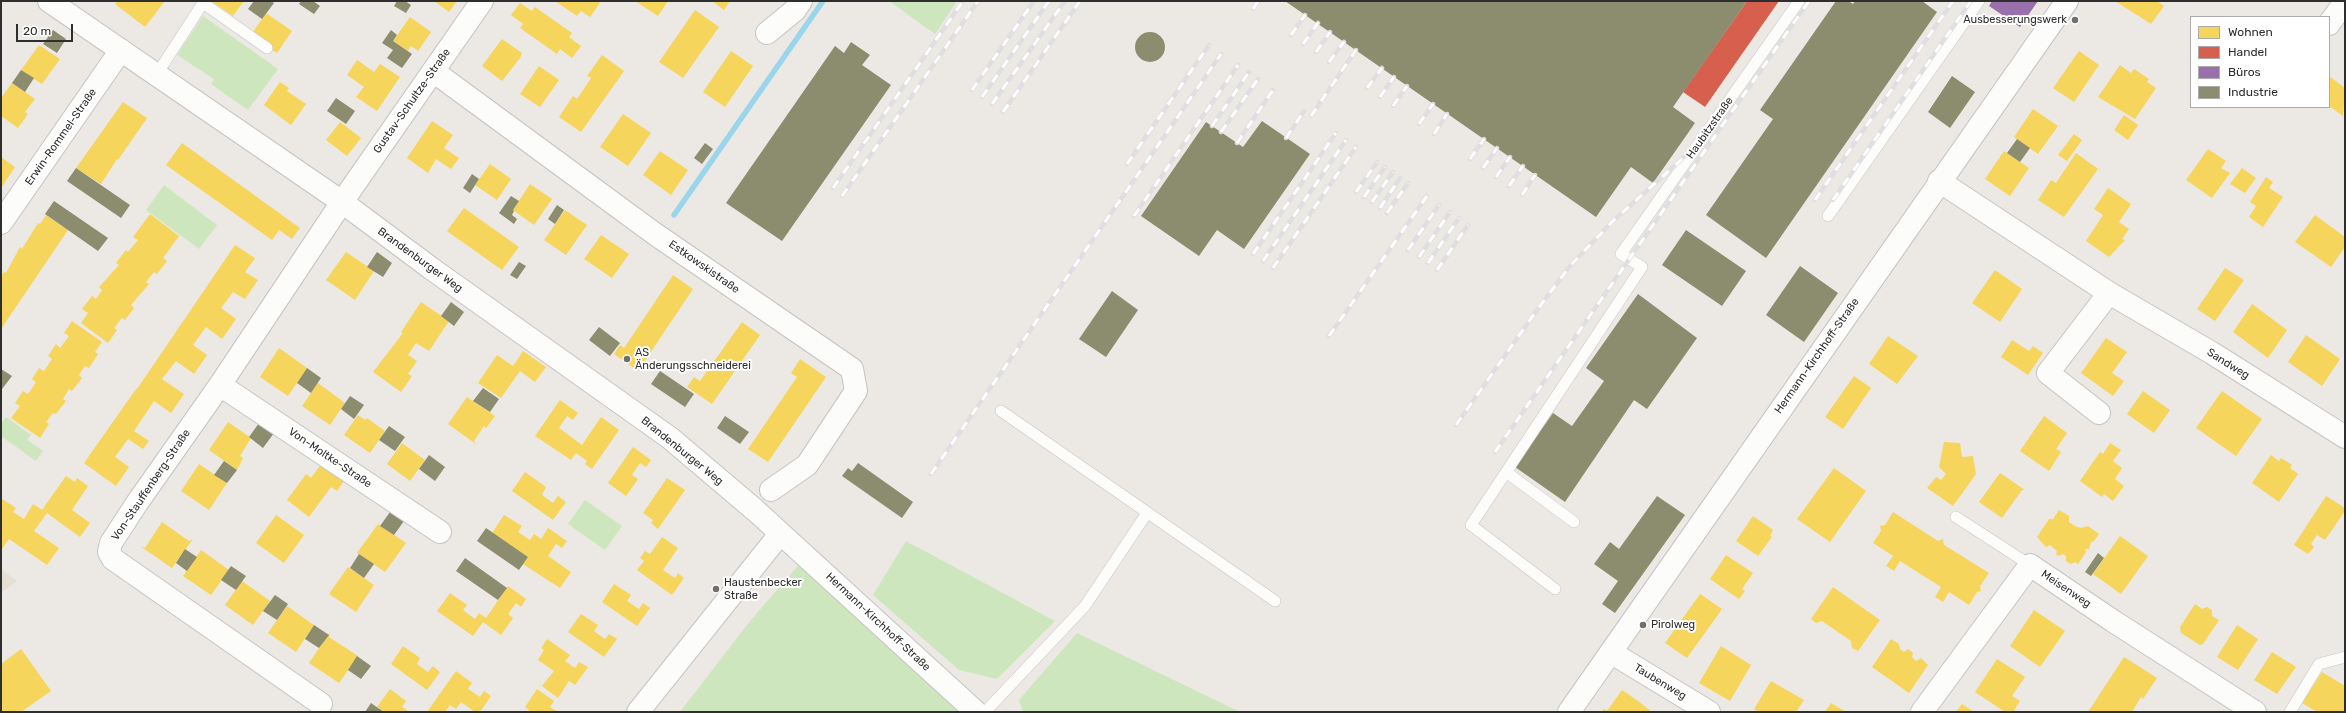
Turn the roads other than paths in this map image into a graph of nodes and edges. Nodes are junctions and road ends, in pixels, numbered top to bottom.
1 (49, 1) edge
2 (482, 1) edge
3 (801, 1) edge
4 (1799, 1) edge
5 (1979, 1) edge
6 (2067, 1) edge
7 (2345, 2) edge
8 (2330, 23) edge
9 (767, 33) dead end
10 (267, 48) dead end
11 (121, 50) junction
12 (434, 71) junction
13 (157, 74) junction
14 (1939, 181) junction
15 (342, 202) junction
16 (1828, 216) dead end
17 (1, 223) edge
18 (2109, 293) junction
19 (220, 386) junction
20 (1001, 411) dead end
21 (2099, 413) dead end
22 (2345, 438) edge
23 (1506, 472) junction
24 (771, 490) dead end
25 (1147, 513) junction
26 (1956, 517) dead end
27 (1574, 522) dead end
28 (440, 532) dead end
29 (780, 534) junction
30 (2030, 564) junction
31 (1555, 589) dead end
32 (1275, 600) dead end
33 (1612, 653) junction
34 (2345, 657) edge
35 (321, 704) dead end
36 (638, 712) edge
37 (976, 712) edge
38 (985, 712) edge
39 (1569, 712) edge
40 (1709, 712) edge
41 (1922, 712) edge
42 (2255, 712) edge
43 (2290, 712) edge

1 - 11 street, Brandenburger Weg
2 - 12 street, Gustav-Schultze-Straße
3 - 9 street
4 - 23 lane, Haubitzstraße
5 - 16 lane
6 - 14 street, Hermann-Kirchhoff-Straße
7 - 8 street
10 - 13 lane
11 - 13 street, Brandenburger Weg
11 - 17 street, Erwin-Rommel-Straße
12 - 15 street, Gustav-Schultze-Straße
12 - 24 street, Estkowskistraße
13 - 15 street, Brandenburger Weg
14 - 18 street, Sandweg
14 - 33 street, Hermann-Kirchhoff-Straße
15 - 19 street, Von-Stauffenberg-Straße
15 - 29 street, Brandenburger Weg
18 - 21 street
18 - 22 street, Sandweg
19 - 28 street, Von-Moltke-Straße
19 - 35 street, Von-Stauffenberg-Straße
20 - 25 lane
23 - 27 lane
23 - 31 lane
25 - 32 lane
25 - 38 lane
26 - 30 lane
29 - 36 street
29 - 37 street, Hermann-Kirchhoff-Straße
30 - 41 street, Meisenweg
30 - 42 street, Meisenweg
33 - 39 street, Hermann-Kirchhoff-Straße
33 - 40 street, Taubenweg
34 - 43 lane

